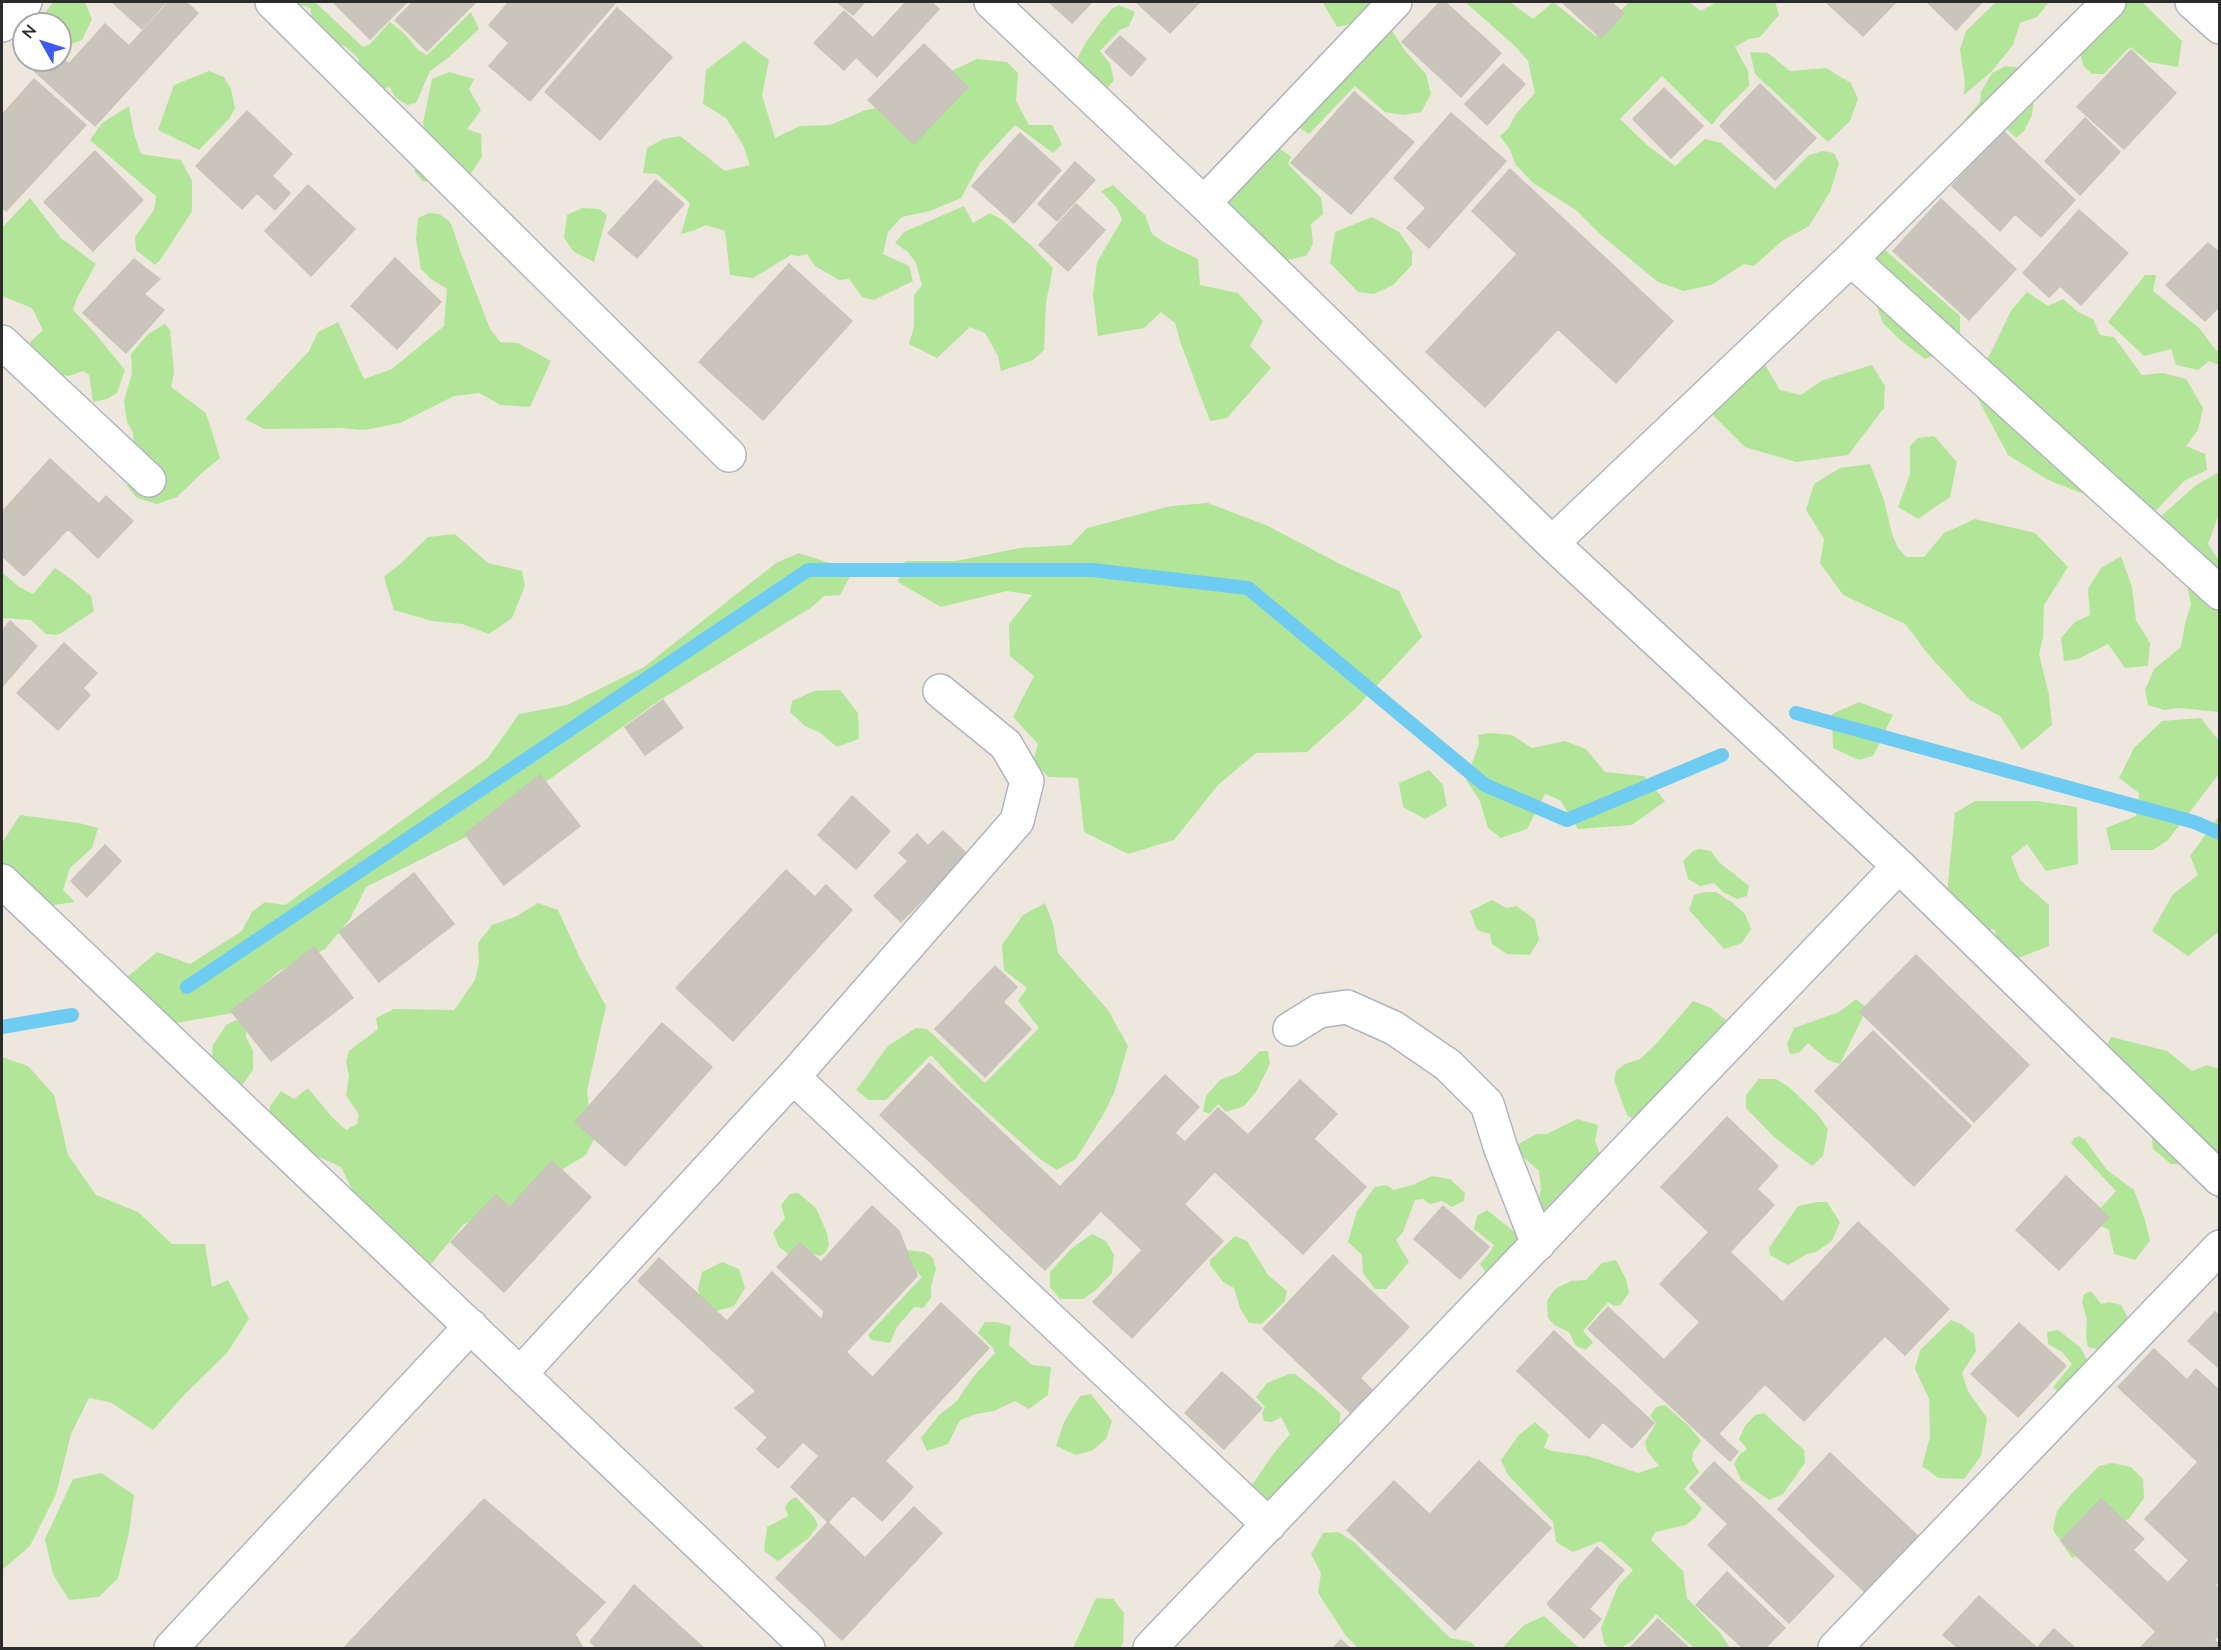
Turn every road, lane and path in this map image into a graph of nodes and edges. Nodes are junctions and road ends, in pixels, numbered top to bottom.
1 (25, 2) edge
2 (272, 2) edge
3 (991, 2) edge
4 (1395, 2) edge
5 (2109, 2) edge
6 (2192, 2) edge
7 (2, 25) edge
8 (2220, 27) edge
9 (1204, 203) junction
10 (1851, 259) junction
11 (2, 342) edge
12 (729, 455) dead end
13 (149, 480) dead end
14 (1552, 543) junction
15 (2220, 593) edge
16 (940, 692) dead end
17 (1899, 866) junction
18 (2, 881) edge
19 (1290, 1029) dead end
20 (792, 1077) junction
21 (2220, 1179) edge
22 (1538, 1244) junction
23 (2220, 1247) edge
24 (471, 1326) junction
25 (520, 1374) junction
26 (1269, 1525) junction
27 (171, 1648) edge
28 (808, 1648) edge
29 (1150, 1648) edge
30 (1835, 1648) edge

1 - 7 street
2 - 12 street
3 - 9 street
4 - 9 street
5 - 10 street
6 - 8 street
9 - 14 street
10 - 14 street
10 - 15 street
11 - 13 street
14 - 17 street
16 - 20 street
17 - 21 street
17 - 22 street
18 - 24 street
19 - 22 street
20 - 25 street
20 - 26 street
22 - 26 street
23 - 30 street
24 - 25 street
24 - 27 street
25 - 28 street
26 - 29 street

